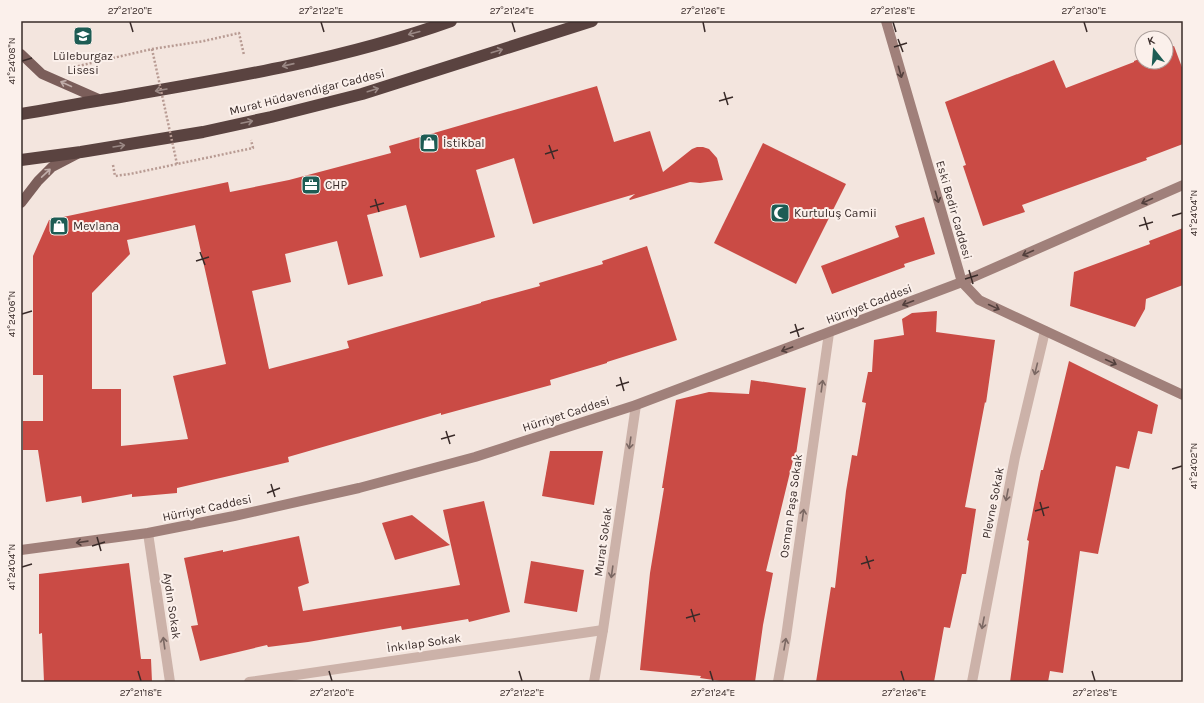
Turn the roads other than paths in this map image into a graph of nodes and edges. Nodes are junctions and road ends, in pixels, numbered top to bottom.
1 (451, 21) edge
2 (592, 21) edge
3 (886, 21) edge
4 (21, 54) edge
5 (101, 100) junction
6 (21, 114) edge
7 (81, 152) junction
8 (21, 160) edge
9 (1183, 185) edge
10 (21, 203) edge
11 (962, 282) junction
12 (1045, 331) junction
13 (829, 333) junction
14 (1183, 395) edge
15 (636, 405) junction
16 (148, 533) junction
17 (21, 550) edge
18 (603, 630) junction
19 (170, 682) edge
20 (249, 682) edge
21 (594, 682) edge
22 (778, 682) edge
23 (972, 682) edge

1 -> 5 highway
7 -> 2 highway, Murat Hüdavendigar Caddesi
3 -> 11 street, Eski Bedir Caddesi
5 -> 4 main road
5 - 6 highway
7 - 8 highway, Murat Hüdavendigar Caddesi
10 -> 7 main road
9 -> 11 street, Hürriyet Caddesi
11 -> 12 street, Eski Bedir Caddesi
11 -> 13 street, Hürriyet Caddesi
12 -> 14 street, Eski Bedir Caddesi
12 -> 23 street, Plevne Sokak
13 -> 15 street, Hürriyet Caddesi
22 -> 13 street, Osman Paşa Sokak
15 - 16 street, Hürriyet Caddesi
15 -> 18 street, Murat Sokak
16 -> 17 street, Hürriyet Caddesi
19 -> 16 street, Aydın Sokak
18 - 20 street, İnkılap Sokak
18 - 21 street, Murat Sokak

